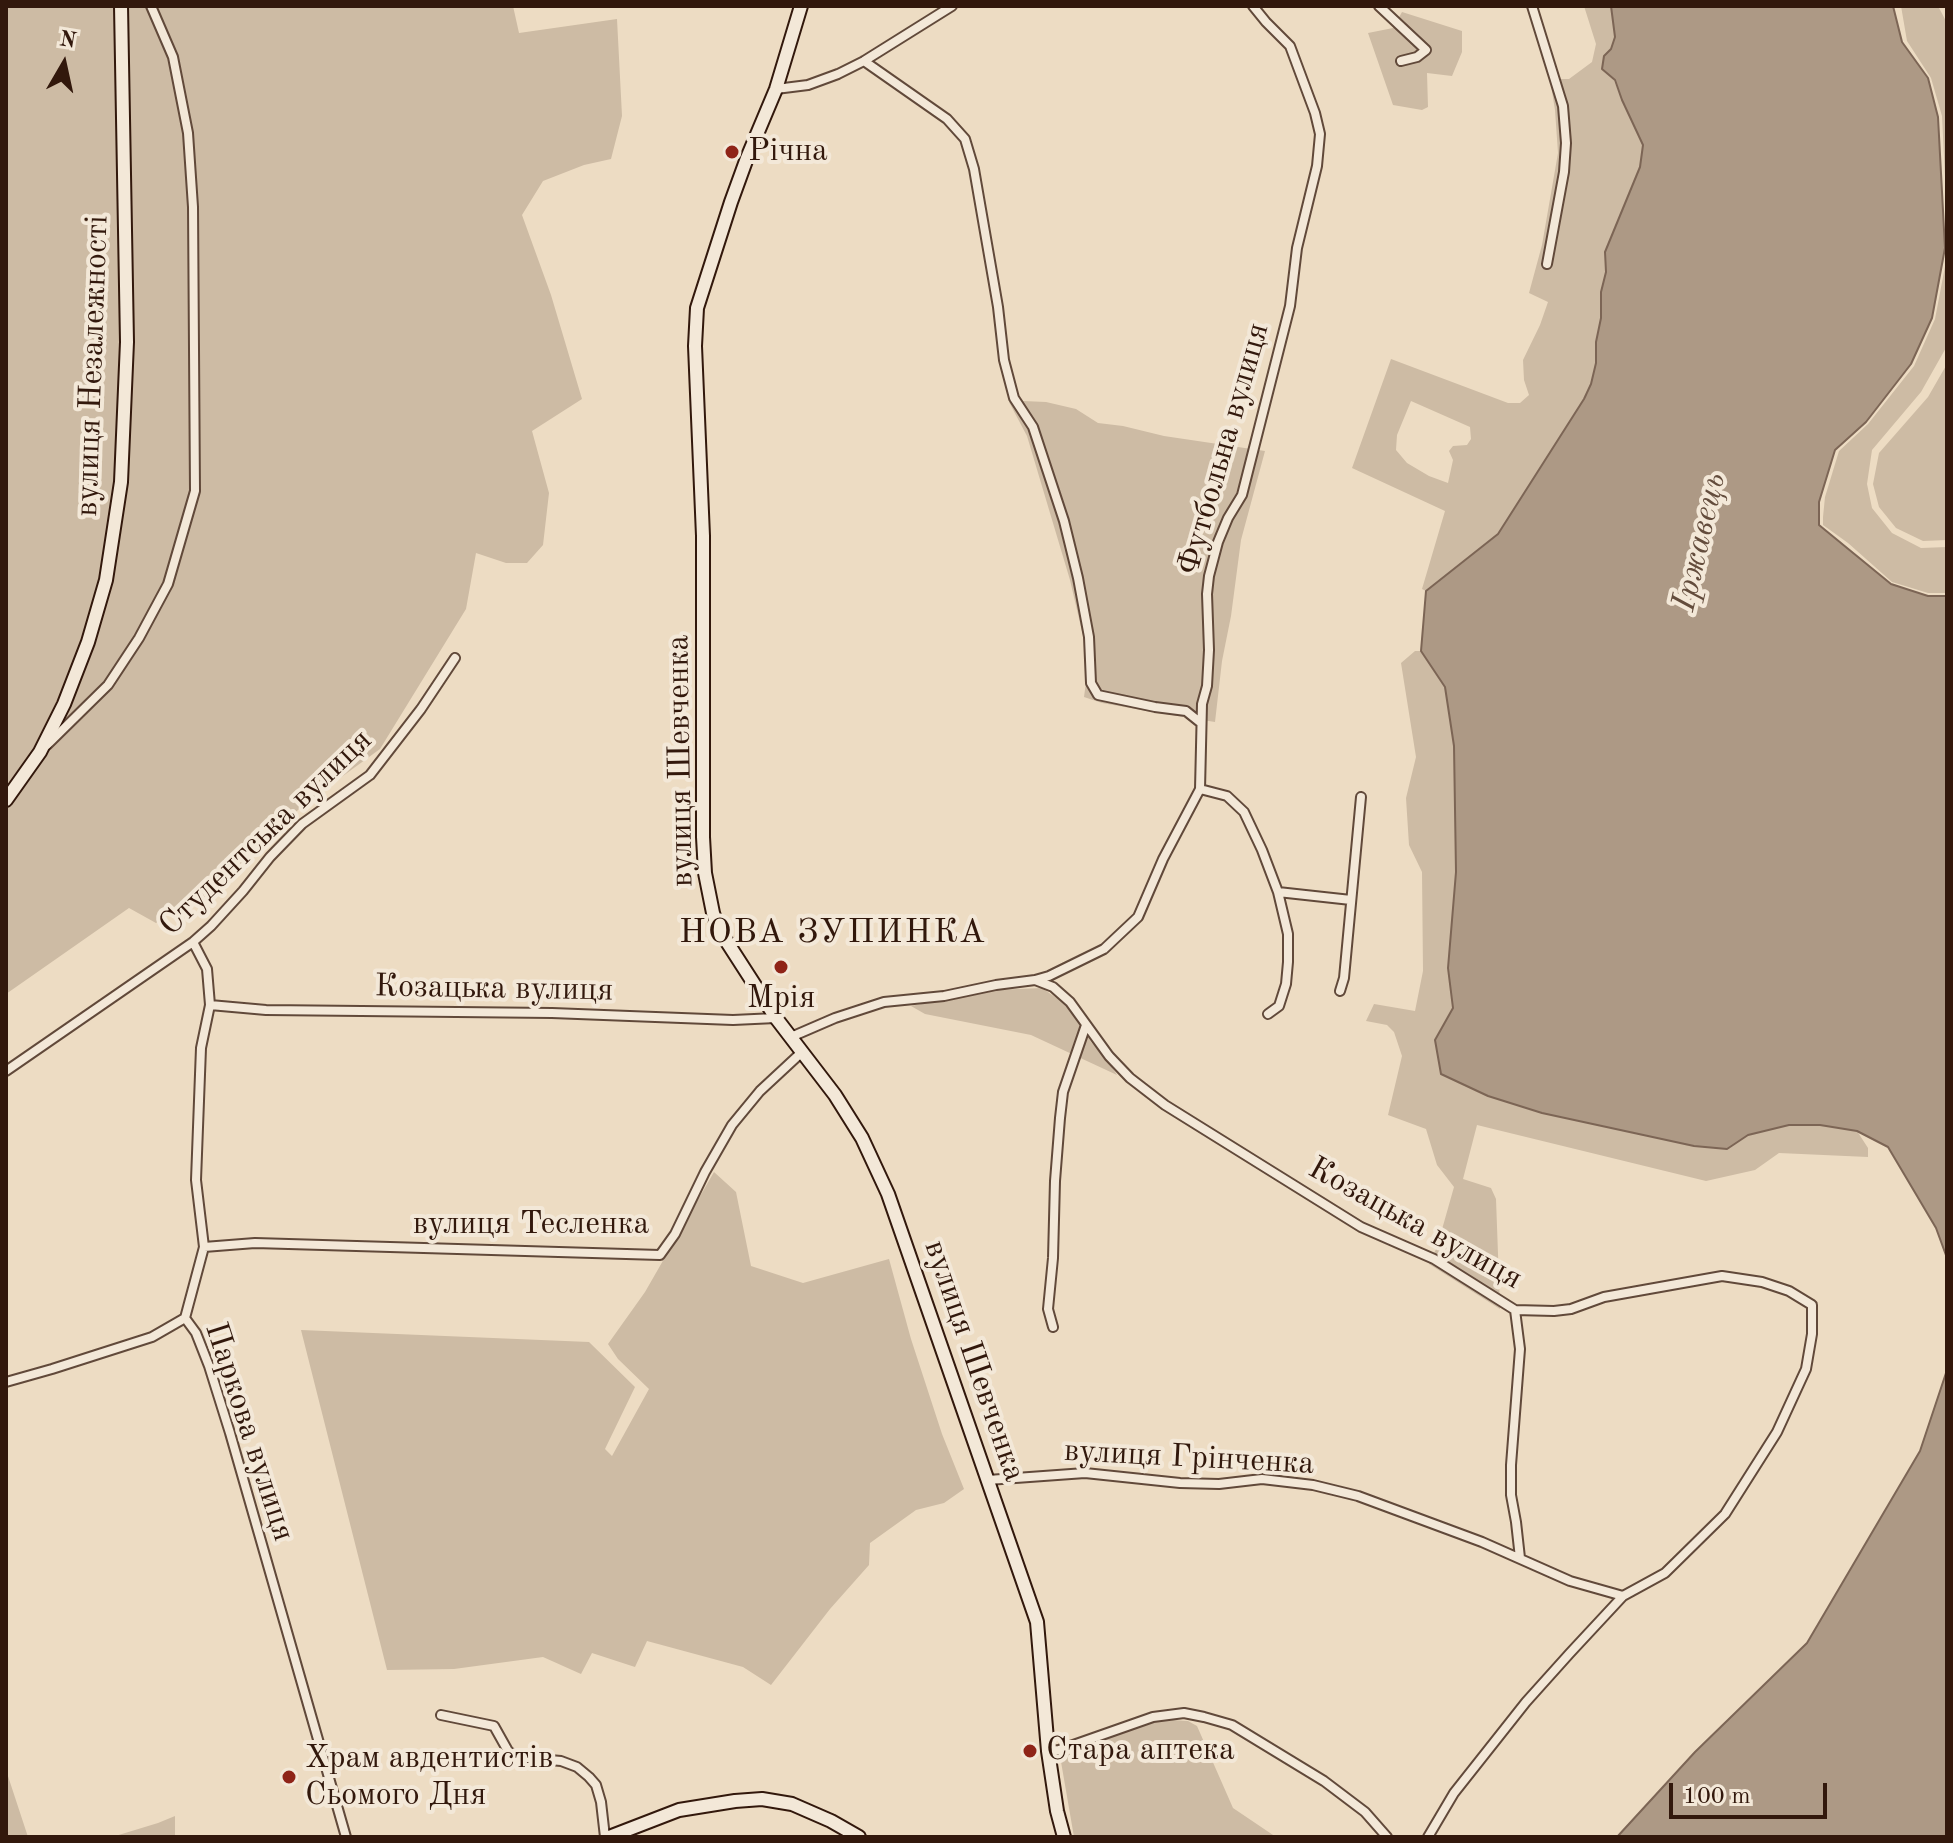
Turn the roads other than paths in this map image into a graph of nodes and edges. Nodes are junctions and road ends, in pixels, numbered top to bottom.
1 (121, 6) edge
2 (151, 6) edge
3 (801, 6) edge
4 (952, 6) edge
5 (1253, 6) edge
6 (1379, 6) edge
7 (1532, 6) edge
8 (864, 61) junction
9 (1401, 61) dead end
10 (776, 89) junction
11 (1547, 264) dead end
12 (455, 658) dead end
13 (1201, 723) junction
14 (40, 752) junction
15 (1200, 789) junction
16 (1361, 797) dead end
17 (6, 800) edge
18 (1278, 892) junction
19 (1351, 900) junction
20 (193, 942) junction
21 (1035, 980) junction
22 (1340, 991) dead end
23 (210, 1005) junction
24 (1268, 1014) dead end
25 (776, 1018) junction
26 (1086, 1025) junction
27 (791, 1037) junction
28 (802, 1052) junction
29 (6, 1071) edge
30 (204, 1247) junction
31 (1515, 1310) junction
32 (185, 1318) junction
33 (1053, 1327) dead end
34 (6, 1382) edge
35 (988, 1480) junction
36 (1520, 1558) junction
37 (1623, 1596) junction
38 (441, 1715) dead end
39 (1048, 1751) junction
40 (636, 1832) edge
41 (1063, 1836) edge
42 (346, 1837) edge
43 (607, 1837) edge
44 (859, 1837) edge
45 (1387, 1837) edge
46 (1428, 1837) edge

1 - 14 street, вулиця Незалежності
2 - 14 street
3 - 10 street, вулиця Шевченка
4 - 8 street
5 - 13 street, Футбольна вулиця
6 - 9 street
7 - 11 street
8 - 10 street
8 - 13 street
10 - 25 street, вулиця Шевченка
12 - 20 street, Студентська вулиця
13 - 15 street, Футбольна вулиця
14 - 17 street, вулиця Незалежності
15 - 18 street
15 - 21 street
16 - 19 street
18 - 19 street
18 - 24 street
19 - 22 street
20 - 23 street, Паркова вулиця
20 - 29 street, Студентська вулиця
21 - 26 street, Козацька вулиця
21 - 27 street
23 - 25 street, Козацька вулиця
23 - 30 street, Паркова вулиця
25 - 27 street, вулиця Шевченка
26 - 31 street, Козацька вулиця
26 - 33 street
27 - 28 street, вулиця Шевченка
28 - 30 street, вулиця Тесленка
28 - 35 street, вулиця Шевченка
30 - 32 street, Паркова вулиця
31 - 36 street
31 - 37 street, Козацька вулиця
32 - 34 street
32 - 42 street, Паркова вулиця
35 - 36 street, вулиця Грінченка
35 - 39 street, вулиця Шевченка
36 - 37 street, вулиця Грінченка
37 - 46 street, Козацька вулиця
38 - 43 street
39 - 41 street, вулиця Шевченка
39 - 45 street
40 - 43 street
40 - 44 street

